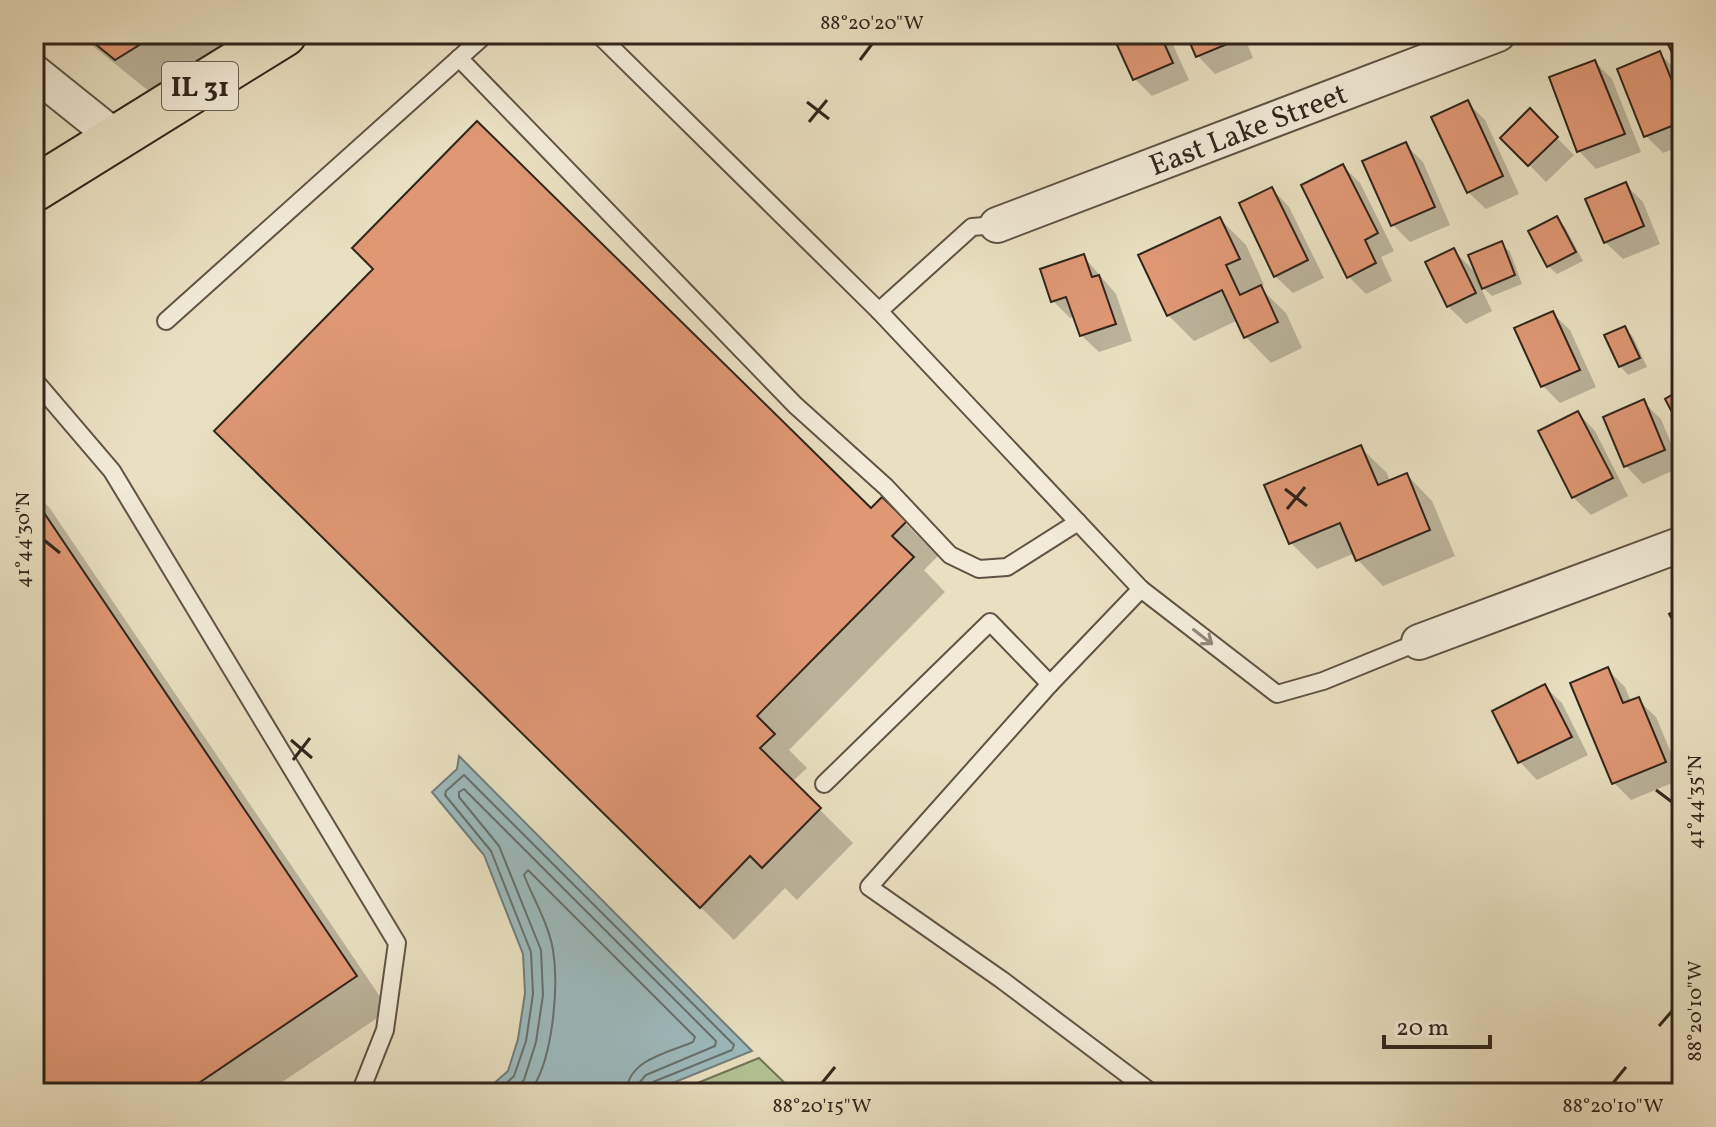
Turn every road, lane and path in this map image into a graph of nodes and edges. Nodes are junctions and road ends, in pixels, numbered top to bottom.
1 (284, 34) edge
2 (486, 34) edge
3 (598, 34) edge
4 (1498, 34) edge
5 (459, 58) junction
6 (34, 72) edge
7 (115, 137) junction
8 (34, 189) edge
9 (997, 225) joint
10 (879, 311) junction
11 (166, 321) dead end
12 (34, 383) edge
13 (1078, 522) junction
14 (1682, 544) edge
15 (1141, 589) junction
16 (1419, 642) joint
17 (1050, 684) junction
18 (824, 784) dead end
19 (360, 1093) edge
20 (1152, 1093) edge

1 - 7 main road, IL 31
2 - 5 lane
3 - 10 lane
4 - 9 street, East Lake Street
5 - 11 lane
5 - 13 lane
6 - 7 street
7 - 8 main road, IL 31
9 - 10 lane
10 - 13 lane
12 - 19 lane
13 - 15 lane
14 - 16 street
15 -> 16 lane
15 - 17 lane
17 - 18 lane
17 - 20 lane

